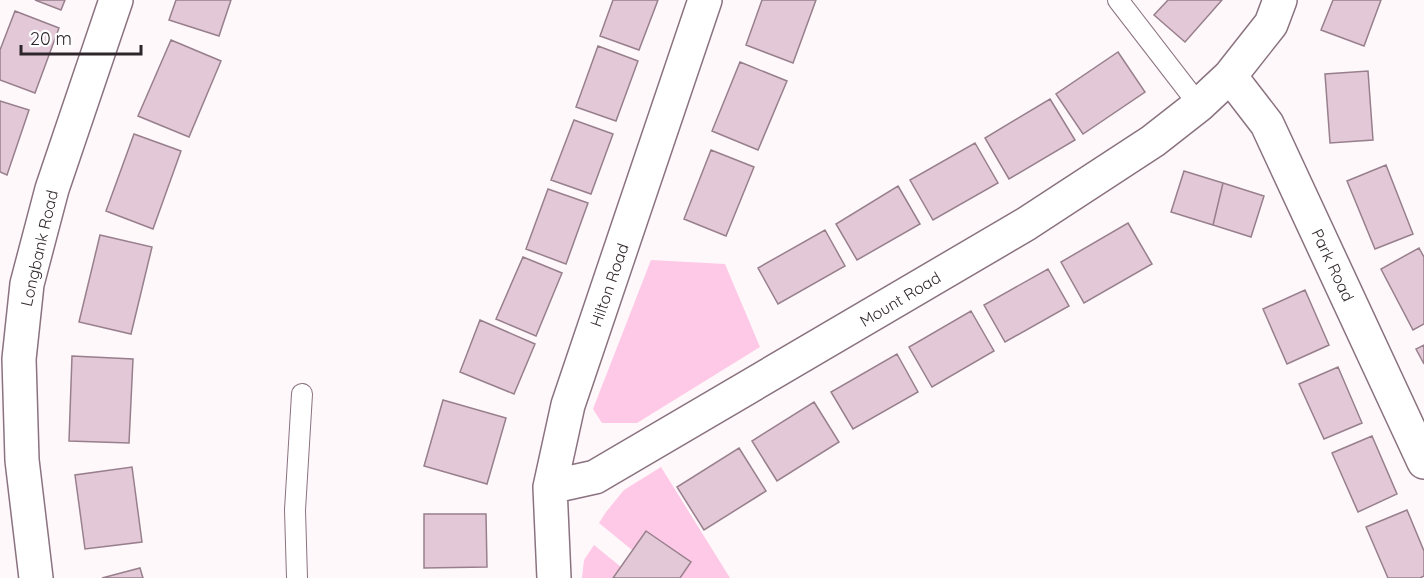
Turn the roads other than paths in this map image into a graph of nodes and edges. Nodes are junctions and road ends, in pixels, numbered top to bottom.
1 (116, 0) edge
2 (705, 0) edge
3 (1119, 0) edge
4 (1280, 0) edge
5 (1230, 76) junction
6 (1198, 105) junction
7 (9, 358) edge
8 (302, 394) dead end
9 (1424, 462) edge
10 (550, 487) junction
11 (36, 578) edge
12 (297, 578) edge
13 (554, 578) edge

1 - 7 street, Longbank Road
2 - 10 street, Hilton Road
3 - 6 lane
4 - 5 street, Mount Road
5 - 6 street, Mount Road
5 - 9 street, Park Road
6 - 10 street, Mount Road
7 - 11 street, Longbank Road
8 - 12 lane
10 - 13 street, Hilton Road

